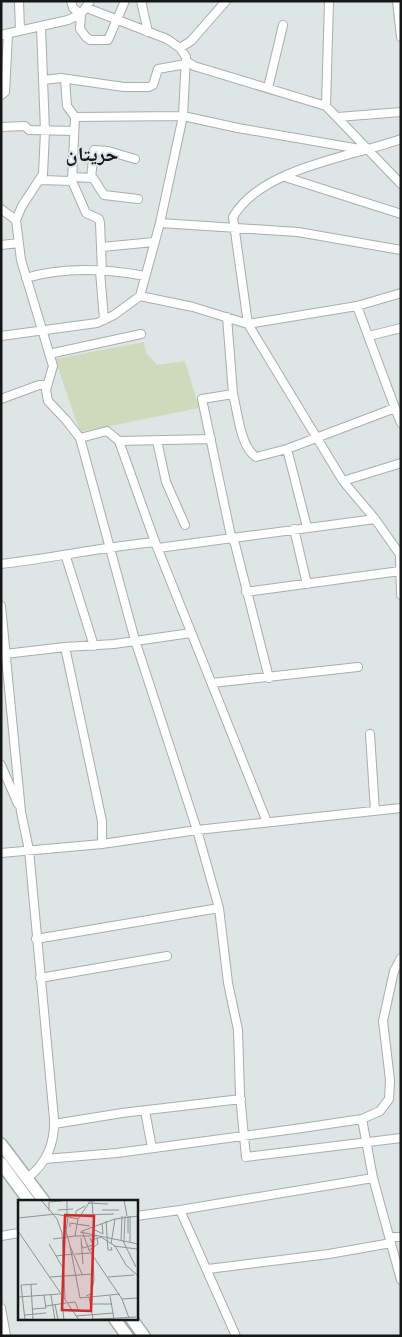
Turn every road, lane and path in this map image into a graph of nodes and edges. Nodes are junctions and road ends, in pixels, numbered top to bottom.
1 (19, 1) edge
2 (71, 1) edge
3 (124, 1) edge
4 (141, 1) edge
5 (226, 1) edge
6 (329, 1) edge
7 (397, 1) edge
8 (86, 8) edge
9 (118, 20) junction
10 (283, 24) dead end
11 (41, 27) junction
12 (20, 31) junction
13 (148, 32) junction
14 (4, 36) edge
15 (401, 37) edge
16 (180, 48) junction
17 (186, 63) junction
18 (65, 79) junction
19 (43, 80) junction
20 (268, 88) junction
21 (1, 95) edge
22 (326, 106) junction
23 (401, 112) edge
24 (183, 116) junction
25 (75, 117) junction
26 (338, 118) junction
27 (1, 127) edge
28 (45, 131) junction
29 (74, 131) junction
30 (401, 139) edge
31 (366, 150) junction
32 (135, 159) dead end
33 (285, 177) junction
34 (91, 178) junction
35 (72, 179) junction
36 (41, 180) junction
37 (401, 184) edge
38 (138, 199) dead end
39 (1, 209) edge
40 (401, 214) edge
41 (16, 220) junction
42 (160, 223) junction
43 (236, 226) junction
44 (154, 242) junction
45 (19, 243) junction
46 (1, 245) edge
47 (102, 247) junction
48 (401, 250) edge
49 (101, 271) junction
50 (145, 276) junction
51 (26, 278) junction
52 (401, 293) edge
53 (140, 296) junction
54 (357, 306) junction
55 (227, 317) junction
56 (104, 320) junction
57 (248, 324) junction
58 (401, 328) edge
59 (42, 331) junction
60 (141, 334) dead end
61 (1, 336) edge
62 (369, 336) junction
63 (49, 354) junction
64 (47, 385) junction
65 (233, 394) junction
66 (1, 398) edge
67 (395, 408) junction
68 (401, 423) edge
69 (80, 438) junction
70 (315, 438) junction
71 (211, 439) junction
72 (157, 441) junction
73 (119, 442) junction
74 (287, 449) junction
75 (401, 463) edge
76 (343, 481) junction
77 (375, 519) junction
78 (185, 525) dead end
79 (307, 527) junction
80 (294, 529) junction
81 (231, 536) junction
82 (156, 545) junction
83 (109, 546) junction
84 (400, 555) edge
85 (66, 556) junction
86 (1, 564) edge
87 (400, 571) edge
88 (307, 584) junction
89 (246, 592) junction
90 (401, 595) edge
91 (1, 606) edge
92 (191, 633) junction
93 (135, 640) junction
94 (94, 646) junction
95 (65, 647) junction
96 (5, 654) junction
97 (358, 667) dead end
98 (269, 678) junction
99 (212, 683) junction
100 (370, 734) dead end
101 (1, 765) edge
102 (401, 808) edge
103 (375, 811) junction
104 (21, 812) junction
105 (267, 822) junction
106 (197, 830) junction
107 (102, 844) junction
108 (29, 850) junction
109 (1, 853) edge
110 (218, 908) junction
111 (36, 939) junction
112 (166, 956) dead end
113 (401, 958) edge
114 (40, 978) junction
115 (241, 1099) junction
116 (145, 1111) junction
117 (362, 1119) junction
118 (54, 1124) junction
119 (244, 1136) junction
120 (401, 1138) edge
121 (367, 1143) junction
122 (1, 1144) edge
123 (152, 1148) junction
124 (45, 1160) junction
125 (1, 1163) edge
126 (23, 1177) junction
127 (373, 1178) junction
128 (26, 1197) edge
129 (43, 1200) edge
130 (180, 1210) junction
131 (138, 1216) edge
132 (18, 1232) edge
133 (1, 1236) edge
134 (401, 1237) edge
135 (390, 1240) junction
136 (208, 1269) junction
137 (401, 1280) edge
138 (1, 1308) edge
139 (115, 1320) edge
140 (132, 1320) edge
141 (6, 1336) edge
142 (127, 1336) edge
143 (144, 1336) edge
144 (236, 1336) edge

1 - 12 street
2 - 8 street
3 - 9 street
4 - 13 street
5 - 16 street
6 - 22 street
7 - 15 street
8 - 9 street
8 - 9 street
8 - 11 street
9 - 13 street
10 - 20 street
11 - 12 street
11 - 19 street
12 - 14 street
13 - 16 street
14 - 21 street
16 - 17 street
17 - 18 street
17 - 20 street
17 - 24 street
18 - 19 street
18 - 25 street
19 - 28 street
20 - 22 street
22 - 26 street
23 - 26 street
24 - 25 street
24 - 31 street
24 - 42 street
25 - 29 street
26 - 31 street
27 - 28 street
28 - 29 street
28 - 36 street
29 - 35 street
30 - 31 street
31 - 33 street
31 - 37 street
32 - 34 street
33 - 40 street
33 - 43 street
34 - 35 street
34 - 38 street
35 - 36 street
35 - 47 street
36 - 41 street
39 - 41 street
41 - 45 street
42 - 43 street
42 - 44 street
43 - 48 street
43 - 57 street
44 - 47 street
44 - 50 street
45 - 46 street
45 - 51 street
47 - 49 street
49 - 50 street
49 - 51 street
49 - 56 street
50 - 53 street
51 - 59 street
52 - 54 street
53 - 55 street
53 - 56 street
54 - 57 street
54 - 62 street
55 - 57 street
55 - 65 street
56 - 59 street
57 - 70 street
58 - 62 street
59 - 61 street
59 - 63 street
60 - 63 street
62 - 67 street
63 - 64 street
64 - 66 street
64 - 69 street
65 - 71 street
65 - 74 street
67 - 68 street
67 - 70 street
69 - 73 street
69 - 83 street
70 - 74 street
70 - 76 street
71 - 72 street
71 - 81 street
72 - 73 street
72 - 78 street
73 - 82 street
74 - 79 street
75 - 76 street
76 - 77 street
77 - 79 street
77 - 84 street
79 - 80 street
80 - 81 street
80 - 88 street
81 - 82 street
81 - 89 street
82 - 83 street
82 - 92 street
83 - 85 street
83 - 93 street
84 - 87 street
85 - 86 street
85 - 94 street
87 - 88 street
87 - 90 street
88 - 89 street
89 - 98 street
91 - 96 street
92 - 93 street
92 - 99 street
93 - 94 street
93 - 106 street
94 - 95 street
95 - 96 street
95 - 107 street
96 - 104 street
97 - 98 street
98 - 99 street
99 - 105 street
100 - 103 street
101 - 104 street
102 - 103 street
103 - 105 street
104 - 108 street
105 - 106 street
106 - 107 street
106 - 110 street
107 - 108 street
108 - 109 street
108 - 111 street
110 - 111 street
110 - 115 street
111 - 114 street
112 - 114 street
113 - 117 street
114 - 118 street
115 - 116 street
115 - 119 street
116 - 118 street
116 - 123 street
117 - 119 street
117 - 121 street
118 - 124 street
119 - 121 street
119 - 123 street
120 - 121 street
121 - 127 street
122 - 126 highway
123 - 124 street
124 - 126 street
125 - 126 highway
126 - 128 highway
126 - 128 highway
126 - 129 highway
127 - 130 street
127 - 135 street
130 - 131 street
130 - 136 street
132 - 133 street
134 - 135 street
135 - 136 street
135 - 137 street
136 - 144 street
138 - 141 street
139 - 142 highway
140 - 143 highway

